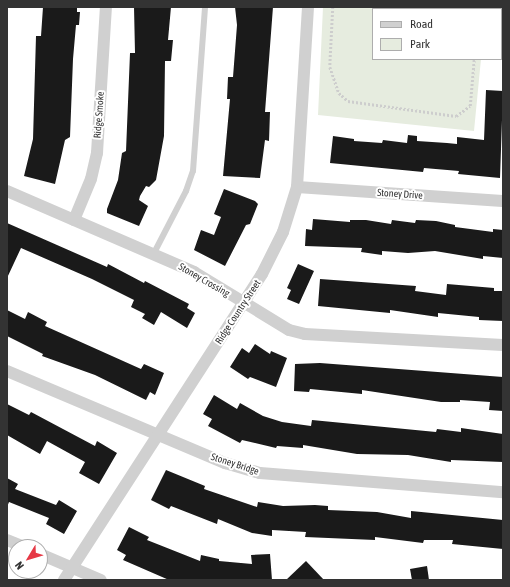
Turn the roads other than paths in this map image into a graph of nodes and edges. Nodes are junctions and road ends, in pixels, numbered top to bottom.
1 (106, 7) edge
2 (205, 7) edge
3 (308, 7) edge
4 (297, 187) junction
5 (7, 191) edge
6 (503, 201) edge
7 (74, 220) junction
8 (154, 253) junction
9 (243, 304) junction
10 (503, 345) edge
11 (7, 371) edge
12 (158, 435) junction
13 (503, 492) edge
14 (48, 557) edge
15 (72, 567) junction
16 (64, 580) edge
17 (101, 580) edge

1 - 7 street, Ridge Smoke
2 - 8 lane
3 - 4 street, Ridge Country Street
4 - 6 street, Stoney Drive
4 - 9 street, Ridge Country Street
5 - 7 street, Stoney Crossing
7 - 8 street, Stoney Crossing
8 - 9 street, Stoney Crossing
9 - 10 street, Stoney Crossing
9 - 12 street, Ridge Country Street
11 - 12 street, Stoney Bridge
12 - 13 street, Stoney Bridge
12 - 15 street, Ridge Country Street
14 - 15 street
15 - 16 street, Ridge Country Street
15 - 17 street

